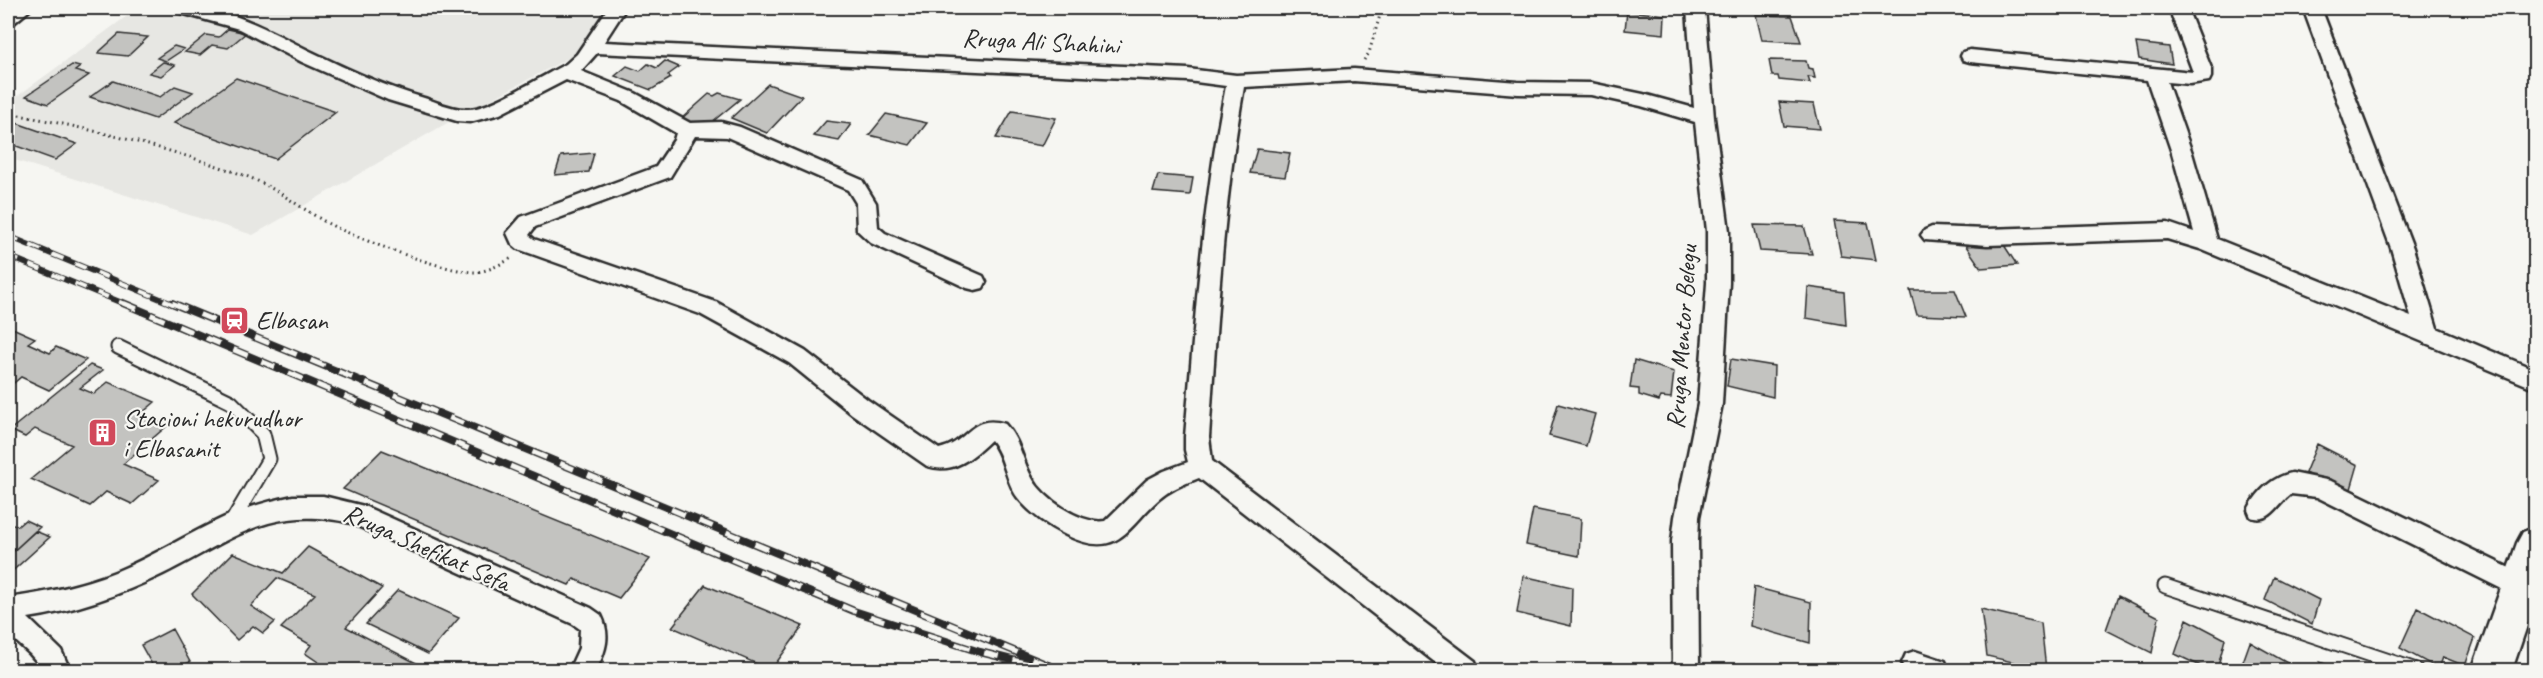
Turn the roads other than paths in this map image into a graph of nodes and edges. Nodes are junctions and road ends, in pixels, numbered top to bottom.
1 (23, 8) edge
2 (183, 8) edge
3 (617, 8) edge
4 (1696, 8) edge
5 (2178, 8) edge
6 (2312, 8) edge
7 (8, 19) edge
8 (591, 47) junction
9 (1970, 56) dead end
10 (565, 73) junction
11 (2155, 75) junction
12 (1236, 81) junction
13 (1704, 118) junction
14 (686, 130) junction
15 (1932, 235) dead end
16 (2208, 244) junction
17 (975, 282) dead end
18 (2427, 333) junction
19 (118, 347) dead end
20 (2535, 380) edge
21 (1202, 467) junction
22 (2260, 510) dead end
23 (230, 526) junction
24 (2535, 543) edge
25 (2165, 586) dead end
26 (2521, 586) junction
27 (10, 609) edge
28 (57, 670) edge
29 (582, 670) edge
30 (1465, 670) edge
31 (1686, 670) edge
32 (2416, 670) edge
33 (2492, 670) edge

1 - 7 street
2 - 10 street
3 - 8 street
4 - 13 street, Rruga Mentor Belegu
5 - 11 street
6 - 18 street
8 - 10 street
8 - 12 street, Rruga Ali Shahini
9 - 11 street
10 - 14 street
11 - 16 street
12 - 13 street, Rruga Ali Shahini
12 - 21 street
13 - 31 street, Rruga Mentor Belegu
14 - 17 street
14 - 21 street
15 - 16 street
16 - 18 street
18 - 20 street
19 - 23 lane
21 - 30 street
22 - 26 street
23 - 27 street, Rruga Shefikat Sefa
23 - 29 street, Rruga Shefikat Sefa
24 - 26 street
25 - 32 lane
26 - 33 street
27 - 28 street

